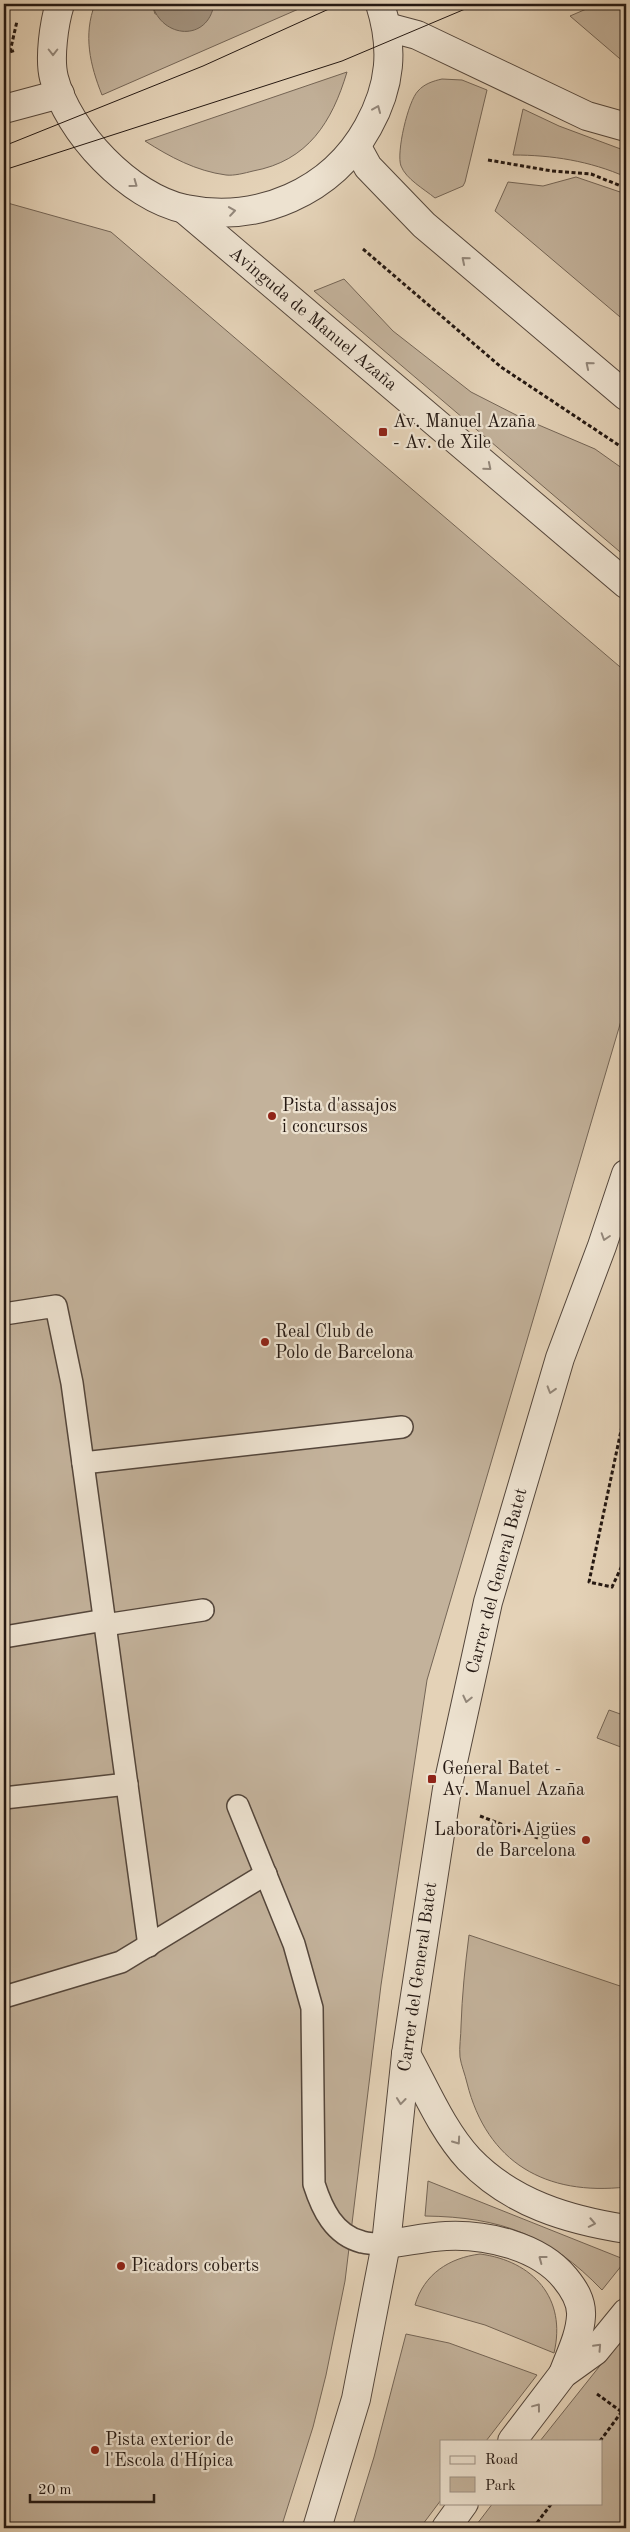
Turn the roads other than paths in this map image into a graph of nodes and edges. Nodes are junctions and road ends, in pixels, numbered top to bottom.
1 (60, 4) edge
2 (384, 15) edge
3 (60, 94) junction
4 (4, 109) edge
5 (626, 127) edge
6 (357, 147) junction
7 (184, 209) junction
8 (626, 396) edge
9 (626, 584) edge
10 (626, 1174) edge
11 (4, 1314) edge
12 (402, 1427) dead end
13 (83, 1464) junction
14 (203, 1610) dead end
15 (105, 1623) junction
16 (4, 1637) edge
17 (126, 1784) junction
18 (4, 1798) edge
19 (238, 1806) dead end
20 (266, 1874) junction
21 (148, 1946) junction
22 (4, 1997) edge
23 (406, 2054) junction
24 (626, 2229) edge
25 (386, 2244) junction
26 (626, 2313) edge
27 (563, 2374) junction
28 (513, 2440) edge
29 (463, 2504) edge
30 (317, 2528) edge
31 (446, 2528) edge

1 -> 3 street
2 - 5 street
6 -> 2 street
3 - 4 street
3 -> 7 street
7 -> 6 street
8 -> 6 street
7 -> 9 street, Avinguda de Manuel Azaña
10 -> 23 street, Carrer del General Batet
11 - 13 lane
12 - 13 lane
13 - 15 lane
14 - 15 lane
15 - 16 lane
15 - 17 lane
17 - 18 lane
17 - 21 lane
19 - 20 lane
20 - 21 lane
20 - 25 lane
21 - 22 lane
23 -> 24 street
23 -> 25 street, Carrer del General Batet
27 -> 25 street
25 - 30 street, Carrer del General Batet
27 -> 26 street
28 -> 27 street
29 - 31 street

